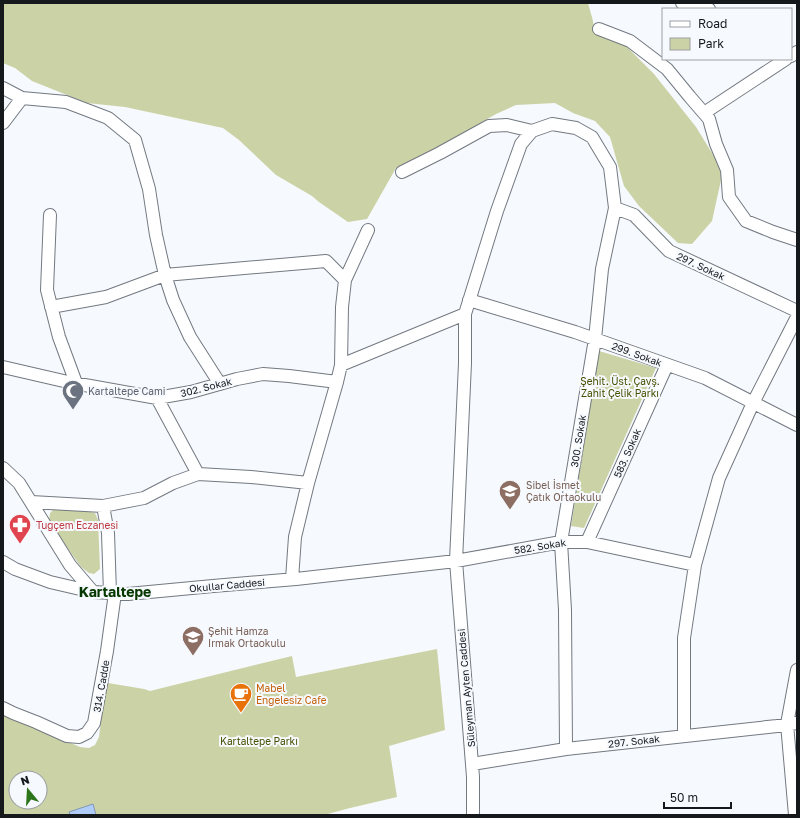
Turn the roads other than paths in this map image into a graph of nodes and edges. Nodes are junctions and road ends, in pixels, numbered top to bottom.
1 (682, 3) edge
2 (704, 8) edge
3 (599, 28) dead end
4 (781, 60) edge
5 (3, 88) edge
6 (22, 98) junction
7 (704, 113) junction
8 (3, 123) edge
9 (532, 131) junction
10 (402, 172) dead end
11 (615, 208) junction
12 (50, 215) dead end
13 (368, 230) dead end
14 (797, 240) edge
15 (165, 275) junction
16 (345, 280) junction
17 (469, 300) junction
18 (52, 307) junction
19 (797, 311) edge
20 (465, 314) junction
21 (797, 317) edge
22 (594, 339) junction
23 (340, 365) junction
24 (667, 365) junction
25 (3, 367) edge
26 (337, 382) junction
27 (76, 383) junction
28 (220, 384) junction
29 (157, 398) junction
30 (753, 403) junction
31 (797, 425) edge
32 (3, 468) edge
33 (198, 474) junction
34 (308, 483) junction
35 (31, 502) junction
36 (102, 506) junction
37 (561, 542) junction
38 (587, 542) junction
39 (456, 561) junction
40 (3, 562) edge
41 (695, 565) junction
42 (292, 579) junction
43 (93, 592) junction
44 (112, 593) junction
45 (797, 670) edge
46 (3, 708) edge
47 (792, 724) edge
48 (684, 736) junction
49 (566, 748) junction
50 (472, 764) junction
51 (474, 815) edge
52 (795, 815) edge

1 - 2 street
3 - 7 street
4 - 7 street
5 - 6 street
6 - 8 street
6 - 15 street
7 - 14 street
9 - 10 street
9 - 11 street, 300. Sokak
9 - 17 street, Süleyman Ayten Caddesi
11 - 19 street, 297. Sokak
11 - 22 street, 300. Sokak
12 - 18 street
13 - 16 street
15 - 16 street
15 - 18 street
15 - 28 street
16 - 23 street
17 - 20 street, Süleyman Ayten Caddesi
17 - 22 street, 299. Sokak
18 - 27 street
20 - 23 street
20 - 39 street, Süleyman Ayten Caddesi
21 - 30 street
22 - 24 street, 299. Sokak
22 - 37 street, 300. Sokak
23 - 26 street
24 - 30 street, 299. Sokak
24 - 38 street, 583. Sokak
25 - 27 street, 302. Sokak
26 - 28 street, 302. Sokak
26 - 34 street
27 - 29 street, 302. Sokak
28 - 29 street, 302. Sokak
29 - 33 street
30 - 31 street, 299. Sokak
30 - 41 street
32 - 35 street
33 - 34 street
33 - 36 street
34 - 42 street
35 - 36 street
35 - 43 street
36 - 44 street, 314. Cadde
37 - 38 street, 582. Sokak
37 - 39 street, 582. Sokak
37 - 49 street, 300. Sokak
38 - 41 street, 582. Sokak
39 - 42 street, Okullar Caddesi
39 - 50 street, Süleyman Ayten Caddesi
40 - 43 street, Okullar Caddesi
41 - 48 street
42 - 44 street, Okullar Caddesi
43 - 44 street, Okullar Caddesi
44 - 46 street, 314. Cadde
45 - 47 street
47 - 48 street, 297. Sokak
47 - 52 street
48 - 49 street, 297. Sokak
49 - 50 street, 297. Sokak
50 - 51 street, Süleyman Ayten Caddesi

